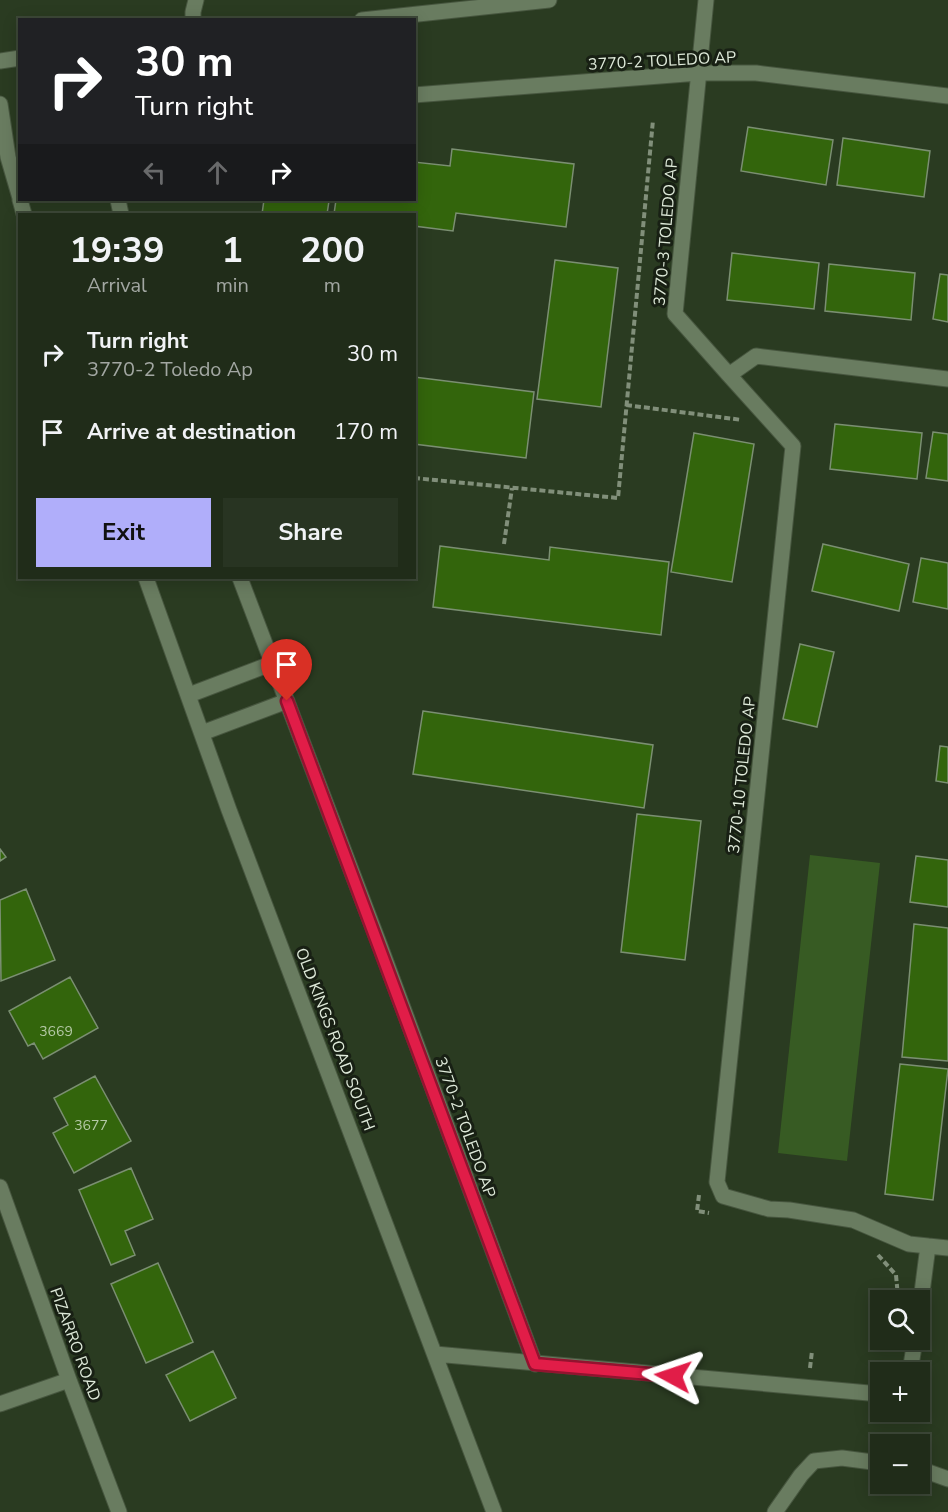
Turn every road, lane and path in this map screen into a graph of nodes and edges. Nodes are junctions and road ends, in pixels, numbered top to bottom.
1 (196, 0) edge
2 (549, 0) edge
3 (706, 0) edge
4 (472, 4) edge
5 (193, 18) edge
6 (376, 18) edge
7 (18, 58) edge
8 (0, 61) edge
9 (699, 73) junction
10 (416, 95) edge
11 (948, 96) edge
12 (0, 104) edge
13 (653, 120) dead end
14 (18, 192) edge
15 (729, 375) junction
16 (948, 379) edge
17 (416, 478) edge
18 (512, 488) junction
19 (504, 544) dead end
20 (146, 579) edge
21 (240, 579) edge
22 (273, 663) junction
23 (189, 695) junction
24 (287, 701) junction
25 (202, 733) junction
26 (0, 1187) edge
27 (928, 1246) junction
28 (948, 1248) edge
29 (922, 1290) edge
30 (435, 1354) junction
31 (535, 1364) junction
32 (69, 1380) junction
33 (870, 1393) edge
34 (0, 1404) edge
35 (870, 1462) edge
36 (930, 1472) edge
37 (948, 1479) edge
38 (119, 1512) edge
39 (494, 1512) edge
40 (775, 1512) edge

1 - 5 street
2 - 4 street
3 - 9 street, 3770-3 TOLEDO AP
4 - 6 street
7 - 8 street
9 - 10 street, 3770-2 TOLEDO AP
9 - 11 street, 3770-2 TOLEDO AP
9 - 15 street, 3770-3 TOLEDO AP
12 - 14 street
13 - 18 path
15 - 16 street
15 - 27 street, 3770-10 TOLEDO AP
17 - 18 path
18 - 19 path
20 - 23 street, OLD KINGS ROAD SOUTH
21 - 22 street, 3770-2 TOLEDO AP
22 - 23 street
22 - 24 street, 3770-2 TOLEDO AP
23 - 25 street, OLD KINGS ROAD SOUTH
24 - 25 street
24 - 31 street, 3770-2 TOLEDO AP
25 - 30 street, OLD KINGS ROAD SOUTH
26 - 32 street, PIZARRO ROAD
27 - 28 street, 3770-10 TOLEDO AP
27 - 29 street
30 - 31 street
30 - 39 street, OLD KINGS ROAD SOUTH
31 - 33 street
32 - 34 street
32 - 38 street, PIZARRO ROAD
35 - 40 street
36 - 37 street

